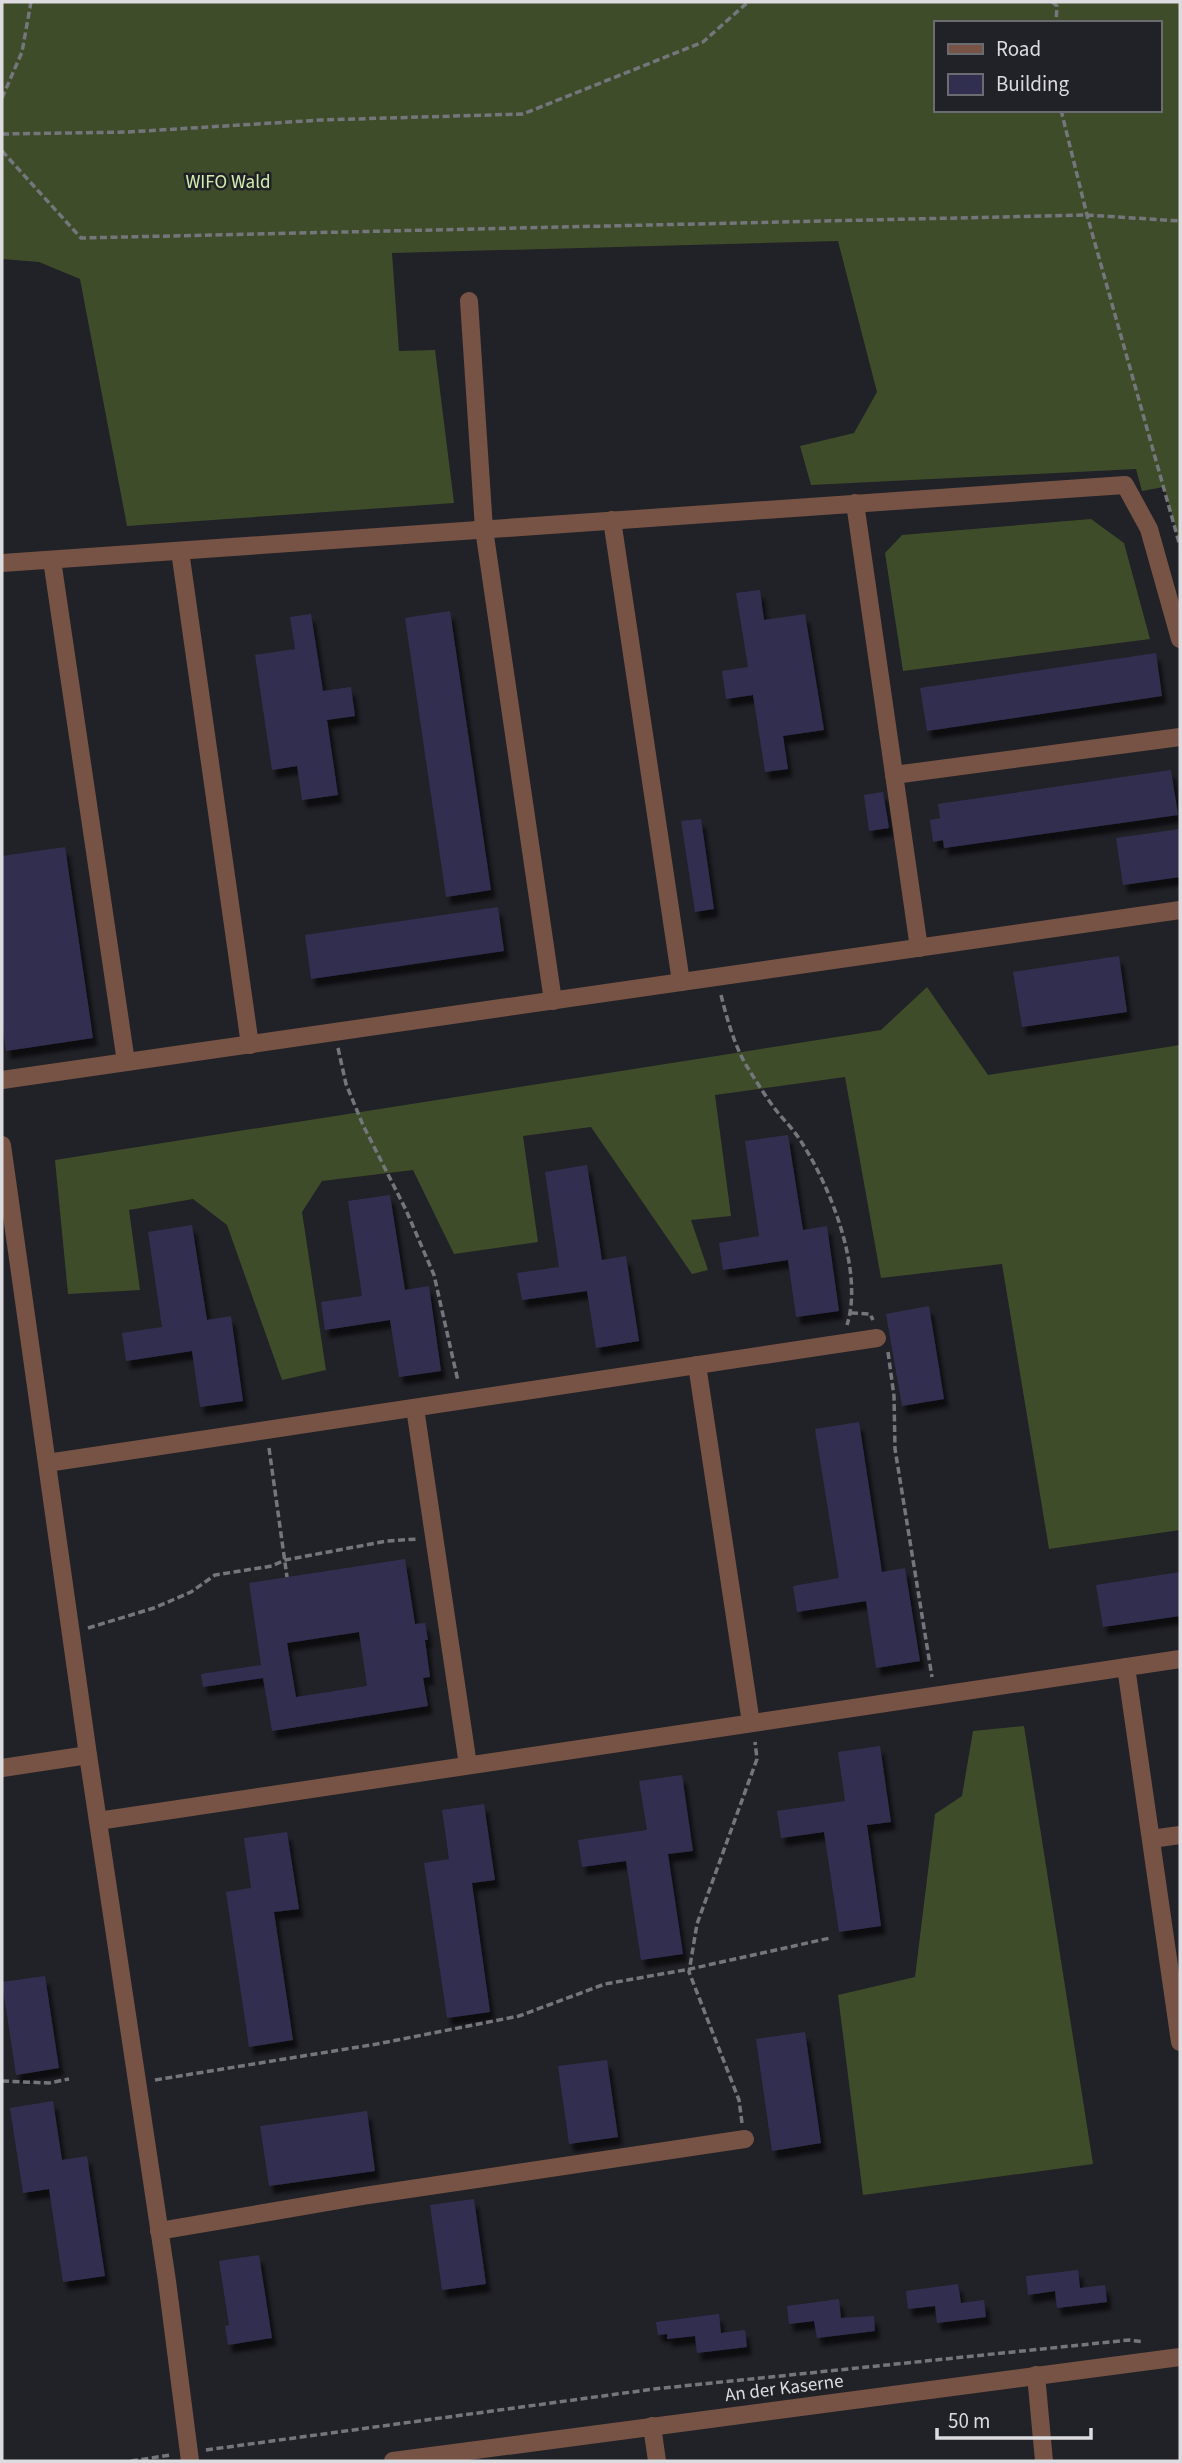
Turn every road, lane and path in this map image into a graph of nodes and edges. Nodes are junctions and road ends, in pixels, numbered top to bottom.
1 (30, 2) edge
2 (748, 2) edge
3 (1052, 2) edge
4 (1056, 21) edge
5 (2, 98) edge
6 (1061, 112) edge
7 (2, 134) edge
8 (2, 151) edge
9 (1087, 215) junction
10 (1180, 221) edge
11 (469, 301) dead end
12 (855, 503) junction
13 (612, 520) junction
14 (484, 529) junction
15 (1180, 546) edge
16 (180, 551) junction
17 (52, 560) junction
18 (2, 563) edge
19 (1180, 639) edge
20 (1180, 737) edge
21 (894, 775) junction
22 (1180, 910) edge
23 (919, 948) junction
24 (716, 977) junction
25 (681, 982) junction
26 (553, 1001) junction
27 (334, 1032) junction
28 (250, 1045) junction
29 (126, 1062) junction
30 (2, 1080) edge
31 (2, 1145) edge
32 (851, 1313) junction
33 (879, 1336) junction
34 (841, 1344) junction
35 (696, 1366) junction
36 (462, 1401) junction
37 (415, 1408) junction
38 (267, 1430) junction
39 (47, 1463) junction
40 (434, 1538) junction
41 (285, 1560) junction
42 (287, 1577) dead end
43 (71, 1632) junction
44 (1180, 1659) edge
45 (1126, 1667) junction
46 (935, 1695) junction
47 (751, 1723) junction
48 (88, 1755) junction
49 (468, 1765) junction
50 (2, 1768) edge
51 (98, 1821) junction
52 (1180, 1835) edge
53 (1151, 1839) junction
54 (830, 1938) dead end
55 (690, 1969) junction
56 (1180, 2042) edge
57 (69, 2079) dead end
58 (2, 2081) edge
59 (137, 2082) junction
60 (745, 2139) joint
61 (159, 2231) junction
62 (1153, 2344) dead end
63 (1180, 2357) edge
64 (1036, 2375) junction
65 (652, 2426) junction
66 (189, 2457) edge
67 (131, 2461) edge
68 (393, 2461) edge
69 (657, 2461) edge
70 (1044, 2461) edge

1 - 5 path
2 - 7 path
3 - 4 path
6 - 9 path
8 - 9 path
9 - 10 path
9 - 15 path
11 - 14 street
12 - 13 street
12 - 19 street
12 - 21 street
13 - 14 street
13 - 25 street
14 - 16 street
14 - 26 street
16 - 17 street
16 - 28 street
17 - 18 street
17 - 29 street
20 - 21 street
21 - 23 street
22 - 23 street
23 - 24 street
24 - 25 street
24 - 32 path
25 - 26 street
26 - 27 street
27 - 28 street
27 - 36 path
28 - 29 street
29 - 30 street
31 - 39 street
32 - 33 path
32 - 34 path
33 - 34 street
33 - 46 path
34 - 35 street
35 - 36 street
35 - 47 street
36 - 37 street
37 - 38 street
37 - 40 street
38 - 39 street
38 - 41 path
39 - 43 street
40 - 41 path
40 - 49 street
41 - 42 path
41 - 43 path
43 - 48 street
44 - 45 street
45 - 46 street
45 - 53 street
46 - 47 street
47 - 49 street
47 - 55 path
48 - 50 street
48 - 51 street
49 - 51 street
51 - 59 street
52 - 53 street
53 - 56 street
54 - 55 path
55 - 59 path
55 - 60 path
57 - 58 path
59 - 61 street
60 - 61 street
61 - 66 street
62 - 66 path
63 - 64 street, An der Kaserne
64 - 65 street, An der Kaserne
64 - 70 street
65 - 68 street, An der Kaserne
65 - 69 street
66 - 67 path

